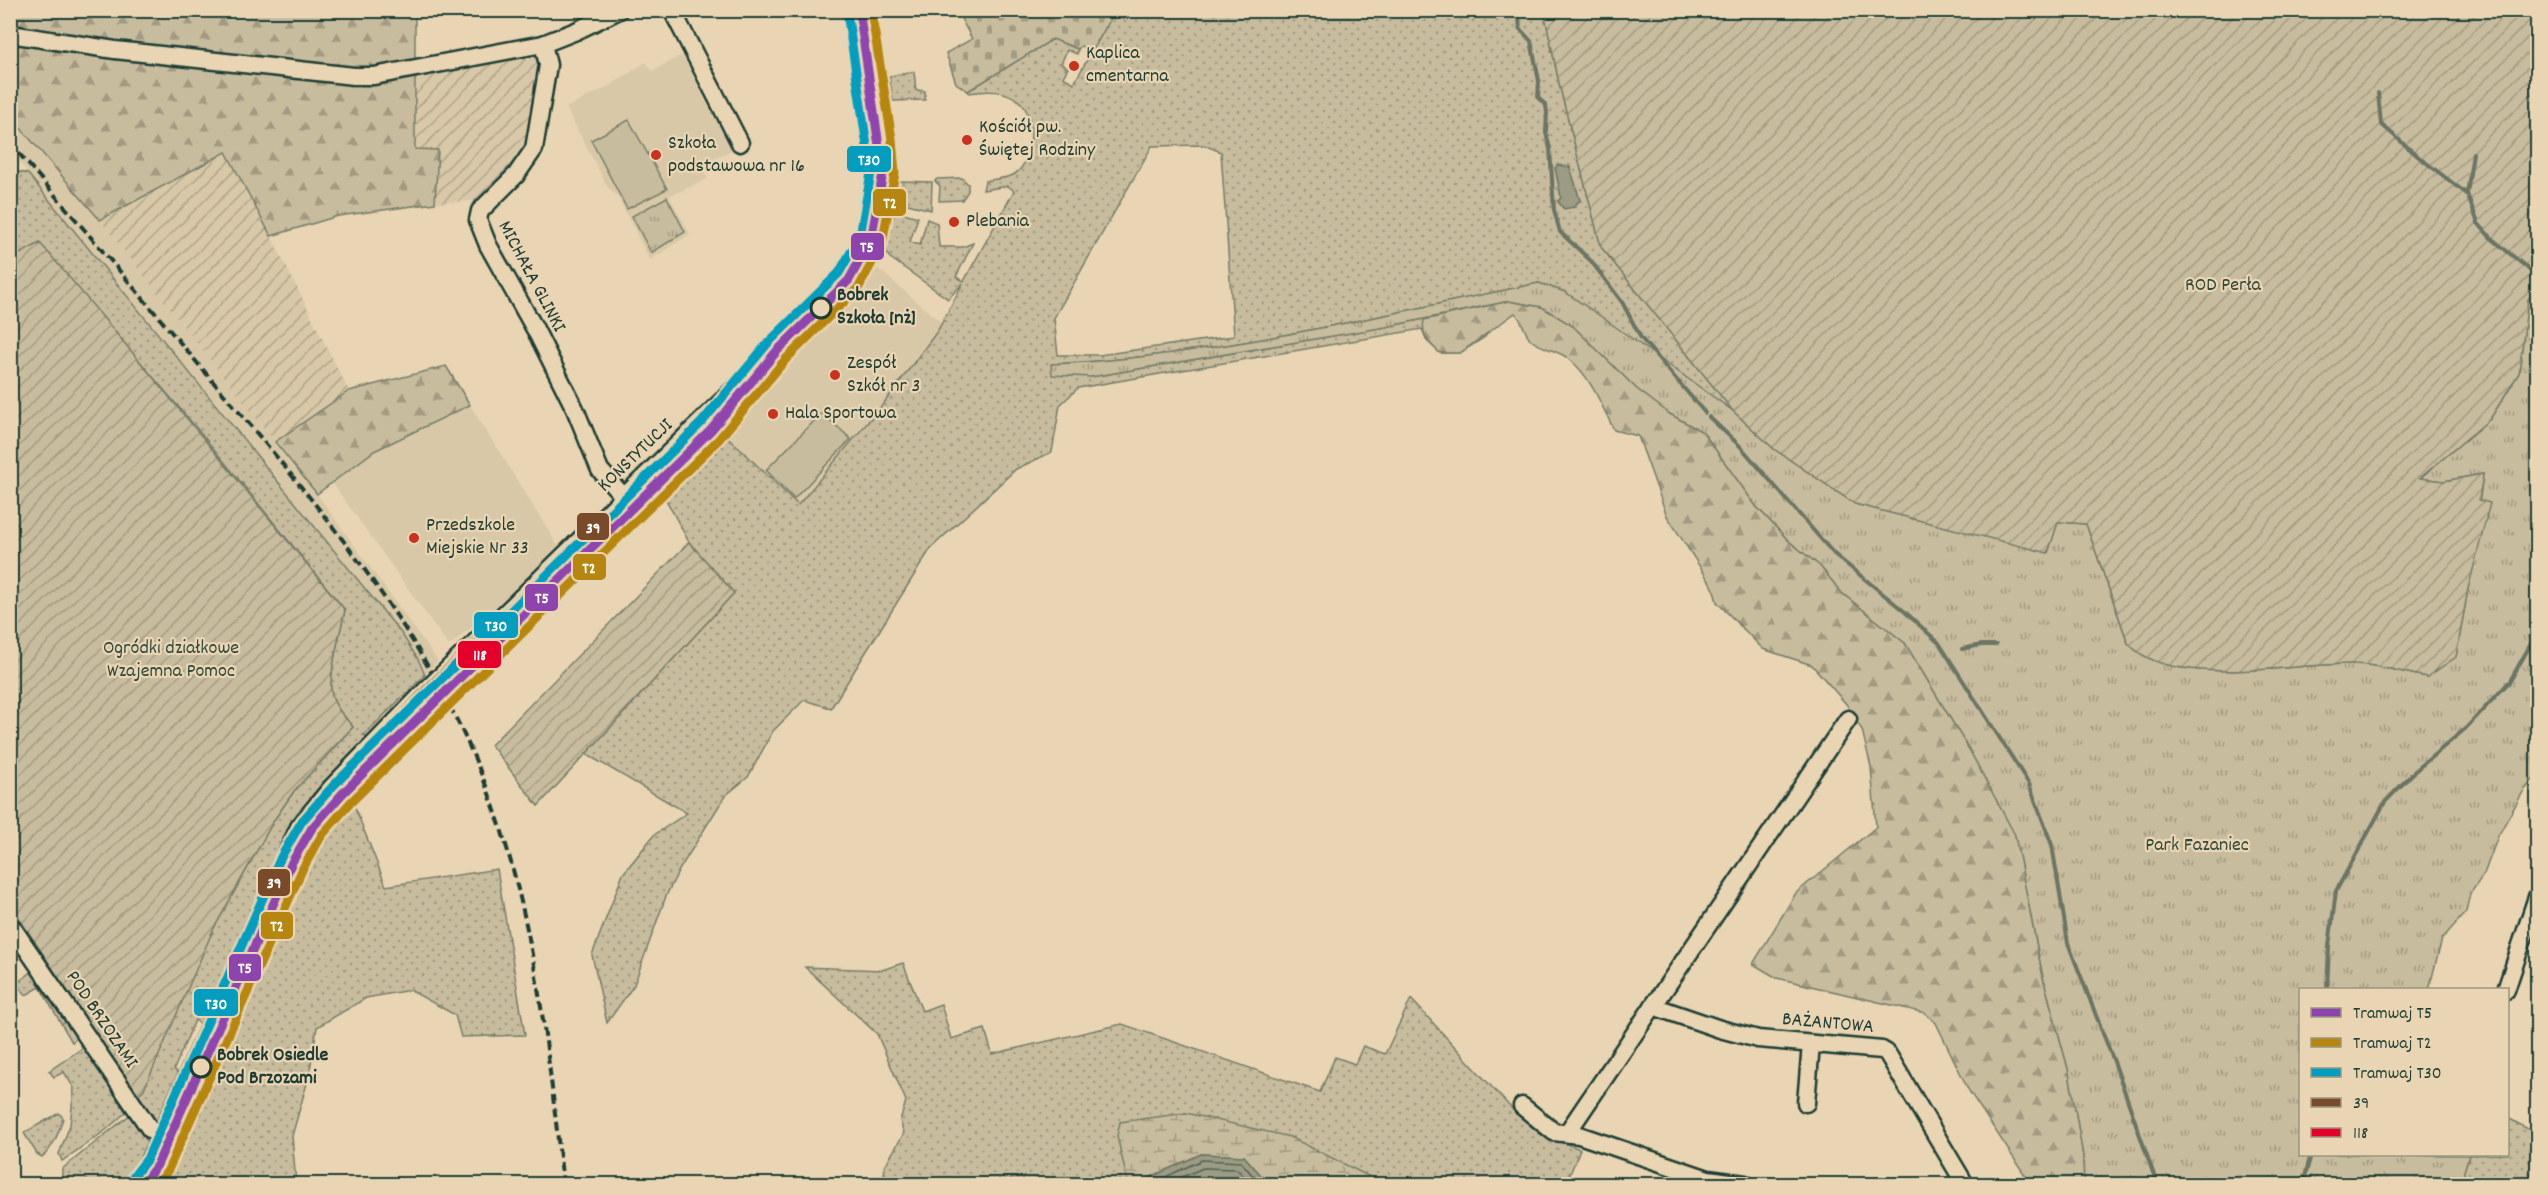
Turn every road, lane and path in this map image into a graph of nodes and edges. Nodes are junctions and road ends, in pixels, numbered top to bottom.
1 (619, 10) edge
2 (672, 10) edge
3 (856, 10) edge
4 (10, 34) edge
5 (543, 44) junction
6 (740, 143) dead end
7 (624, 497) junction
8 (1848, 719) dead end
9 (2538, 894) edge
10 (10, 924) edge
11 (2507, 988) edge
12 (1653, 1006) junction
13 (1811, 1044) junction
14 (1806, 1103) dead end
15 (1522, 1106) dead end
16 (1567, 1133) junction
17 (161, 1135) junction
18 (139, 1185) edge
19 (1745, 1185) edge
20 (1965, 1185) edge

1 - 5 street
2 - 6 street
3 - 7 street, KONSTYTUCJI
4 - 5 street
5 - 7 street, MICHAŁA GLINKI
7 - 17 street, KONSTYTUCJI, bridge
8 - 12 street
9 - 11 street
10 - 17 street, POD BRZOZAMI
12 - 13 street, BAŻANTOWA
12 - 16 street
13 - 14 street
13 - 20 street, BAŻANTOWA
15 - 16 street
16 - 19 street
17 - 18 street, KONSTYTUCJI

